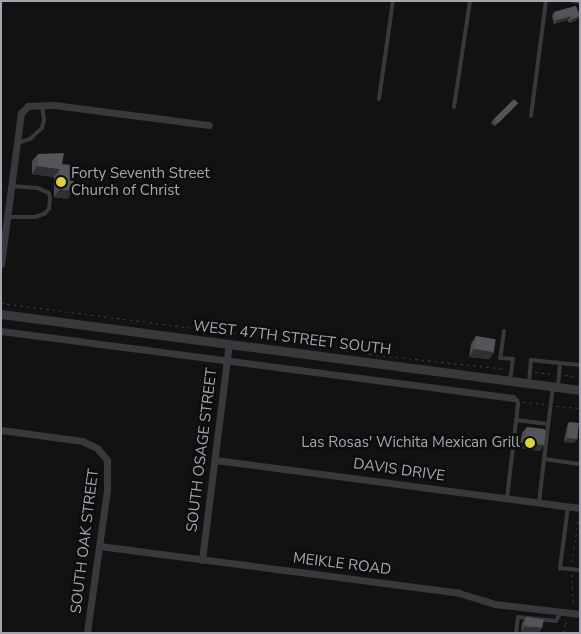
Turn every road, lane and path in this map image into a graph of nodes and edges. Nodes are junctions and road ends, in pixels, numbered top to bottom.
1 (394, 1) edge
2 (470, 1) edge
3 (546, 1) edge
4 (573, 1) edge
5 (580, 2) edge
6 (380, 99) dead end
7 (41, 104) junction
8 (454, 107) dead end
9 (531, 116) dead end
10 (209, 125) dead end
11 (17, 143) junction
12 (11, 186) junction
13 (7, 217) junction
14 (1, 264) edge
15 (1, 303) edge
16 (1, 314) edge
17 (504, 330) dead end
18 (1, 331) edge
19 (229, 344) junction
20 (227, 361) junction
21 (560, 363) junction
22 (580, 365) edge
23 (511, 370) junction
24 (530, 371) junction
25 (559, 374) junction
26 (580, 378) edge
27 (510, 381) junction
28 (528, 383) junction
29 (555, 386) junction
30 (580, 390) edge
31 (513, 398) joint
32 (516, 420) junction
33 (548, 424) junction
34 (1, 430) edge
35 (544, 459) junction
36 (215, 460) junction
37 (580, 464) edge
38 (507, 498) junction
39 (540, 503) junction
40 (568, 507) junction
41 (580, 508) edge
42 (99, 546) junction
43 (202, 560) junction
44 (580, 570) edge
45 (561, 612) junction
46 (580, 614) edge
47 (88, 633) edge
48 (516, 633) edge

1 - 6 lane
2 - 8 lane
3 - 9 lane
4 - 5 lane
7 - 10 street
7 - 11 street
7 - 11 lane
11 - 12 street
12 - 13 street
12 - 13 lane
13 - 14 street
15 - 23 path
16 - 19 street, WEST 47TH STREET SOUTH
17 - 23 lane
18 - 20 street
19 - 20 street, SOUTH OSAGE STREET
19 - 27 street, WEST 47TH STREET SOUTH
20 - 31 street
20 - 36 street, SOUTH OSAGE STREET
21 - 22 lane
21 - 24 lane
21 - 25 lane
23 - 27 lane
24 - 25 path
24 - 28 lane
25 - 26 path
25 - 29 lane
27 - 28 street, WEST 47TH STREET SOUTH
28 - 29 street, WEST 47TH STREET SOUTH
29 - 30 street, WEST 47TH STREET SOUTH
29 - 33 lane
31 - 32 lane
32 - 33 lane
32 - 38 lane
33 - 35 lane
34 - 42 street, SOUTH OAK STREET
35 - 37 lane
35 - 39 lane
36 - 38 street, DAVIS DRIVE
36 - 43 street, SOUTH OSAGE STREET
38 - 39 street, DAVIS DRIVE
39 - 40 street, DAVIS DRIVE
40 - 41 street, DAVIS DRIVE
40 - 44 lane
42 - 43 street, MEIKLE ROAD
42 - 47 street, SOUTH OAK STREET
43 - 45 street, MEIKLE ROAD
45 - 46 street, MEIKLE ROAD
45 - 48 lane

